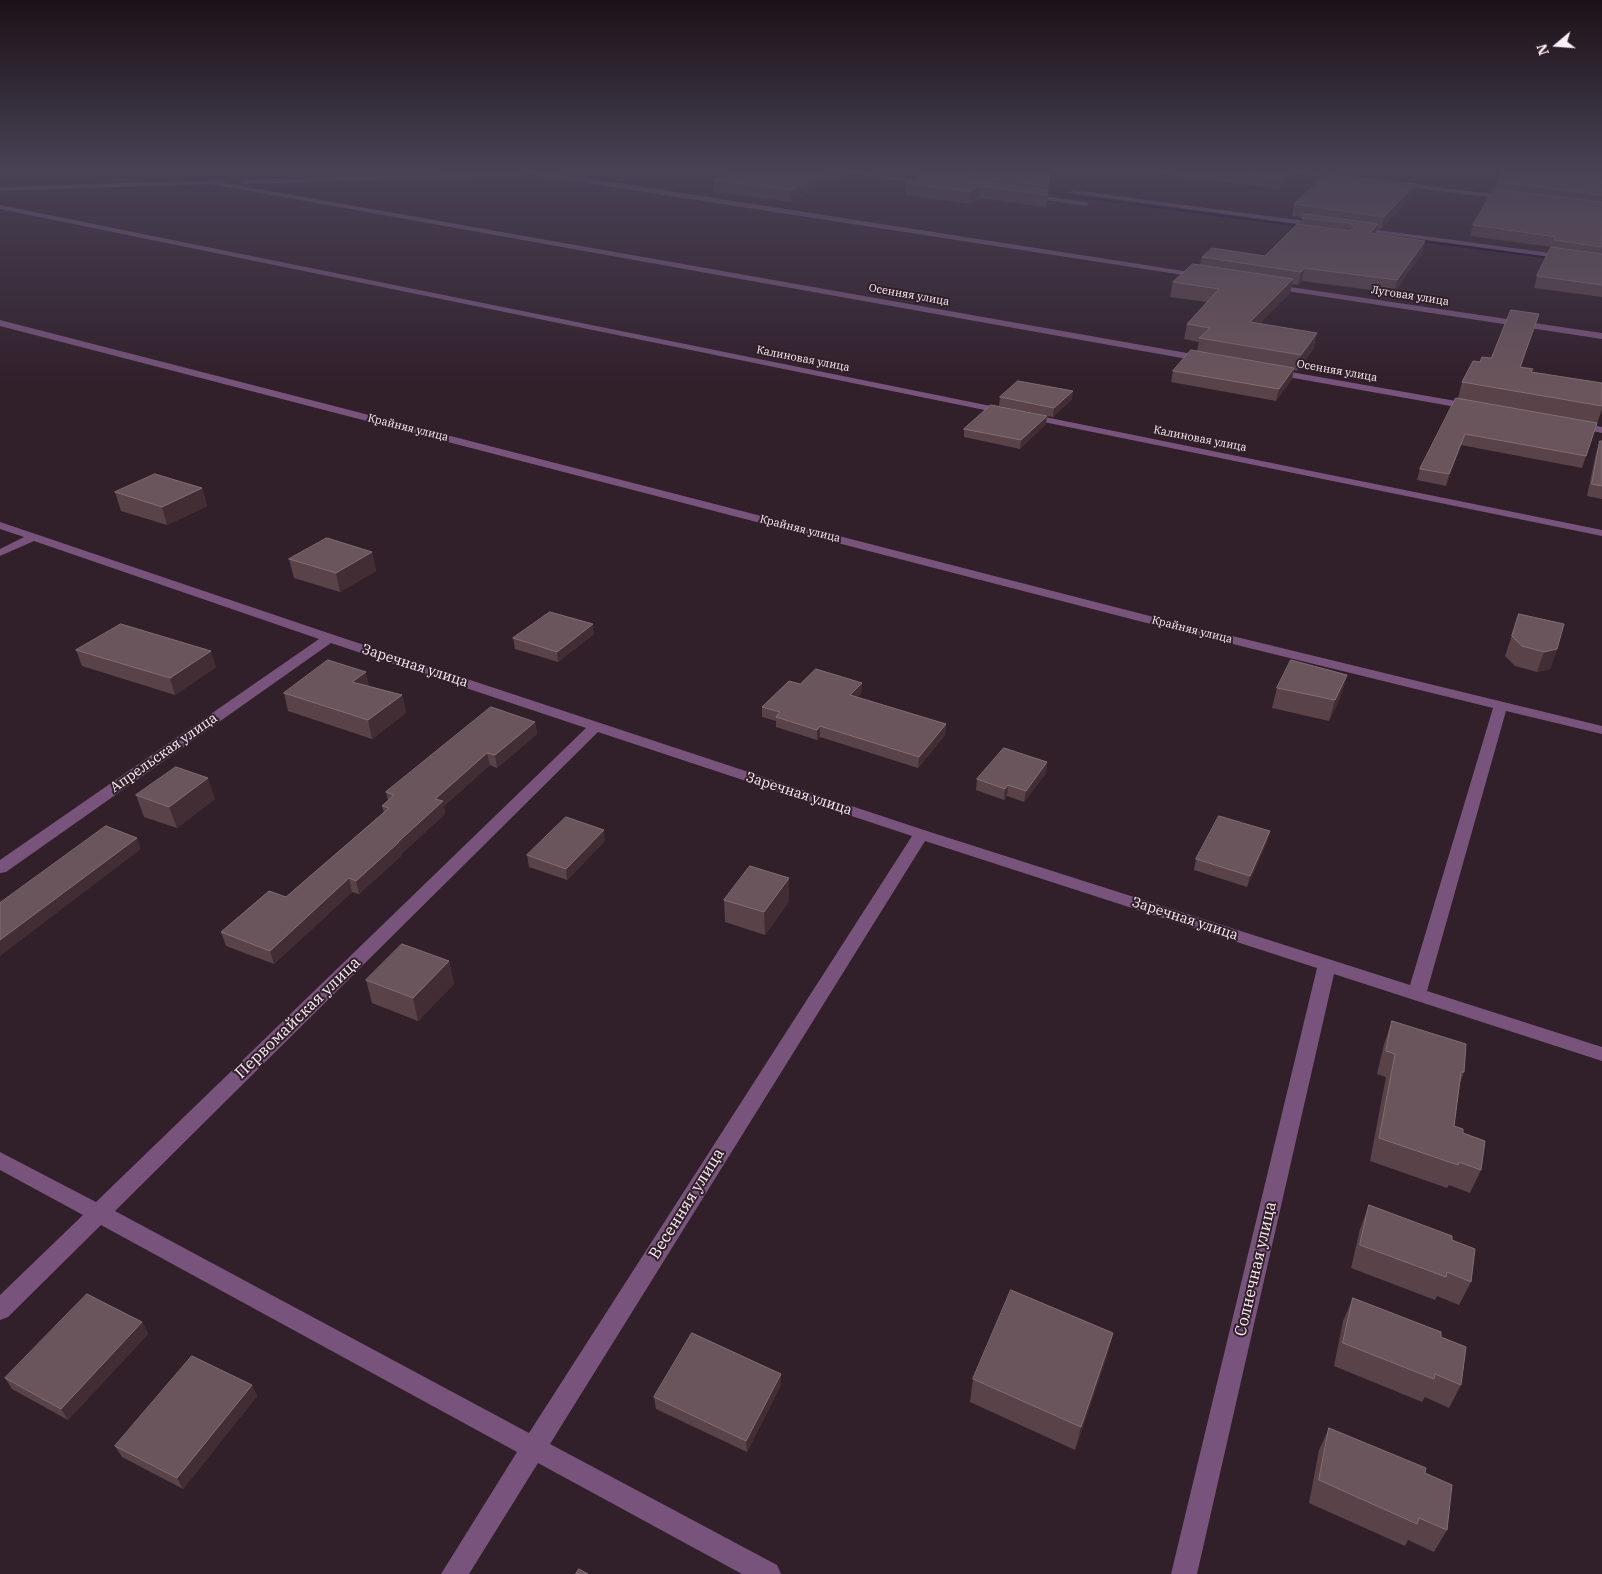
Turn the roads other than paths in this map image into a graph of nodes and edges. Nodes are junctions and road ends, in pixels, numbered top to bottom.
1 (179, 243) edge
2 (553, 243) edge
3 (990, 243) edge
4 (1461, 243) edge
5 (1602, 262) edge
6 (1210, 277) edge
7 (1259, 284) edge
8 (0, 323) edge
9 (1602, 336) edge
10 (1210, 360) edge
11 (1269, 371) edge
12 (1484, 409) edge
13 (1563, 423) edge
14 (1602, 430) edge
15 (0, 524) edge
16 (1602, 533) edge
17 (35, 536) junction
18 (0, 553) edge
19 (329, 638) junction
20 (1501, 705) junction
21 (596, 726) junction
22 (1602, 730) edge
23 (921, 834) junction
24 (0, 868) edge
25 (1327, 964) junction
26 (1417, 993) junction
27 (1602, 1054) edge
28 (0, 1160) edge
29 (99, 1213) junction
30 (0, 1310) edge
31 (533, 1448) junction
32 (454, 1574) edge
33 (768, 1574) edge
34 (1184, 1574) edge

1 - 16 street, Калиновая улица
2 - 10 street, Осенняя улица
3 - 6 street
4 - 5 street
7 - 9 street, Луговая улица
8 - 20 street, Крайняя улица
11 - 12 street, Осенняя улица
13 - 14 street
15 - 17 street, Заречная улица
17 - 18 street
17 - 19 street, Заречная улица
19 - 21 street, Заречная улица
19 - 24 street, Апрельская улица
20 - 22 street, Крайняя улица
20 - 26 street
21 - 23 street, Заречная улица
21 - 29 street, Первомайская улица
23 - 25 street, Заречная улица
23 - 31 street, Весенняя улица
25 - 26 street, Заречная улица
25 - 34 street, Солнечная улица
26 - 27 street, Заречная улица
28 - 29 street
29 - 30 street, Первомайская улица
29 - 31 street
31 - 32 street, Весенняя улица
31 - 33 street

